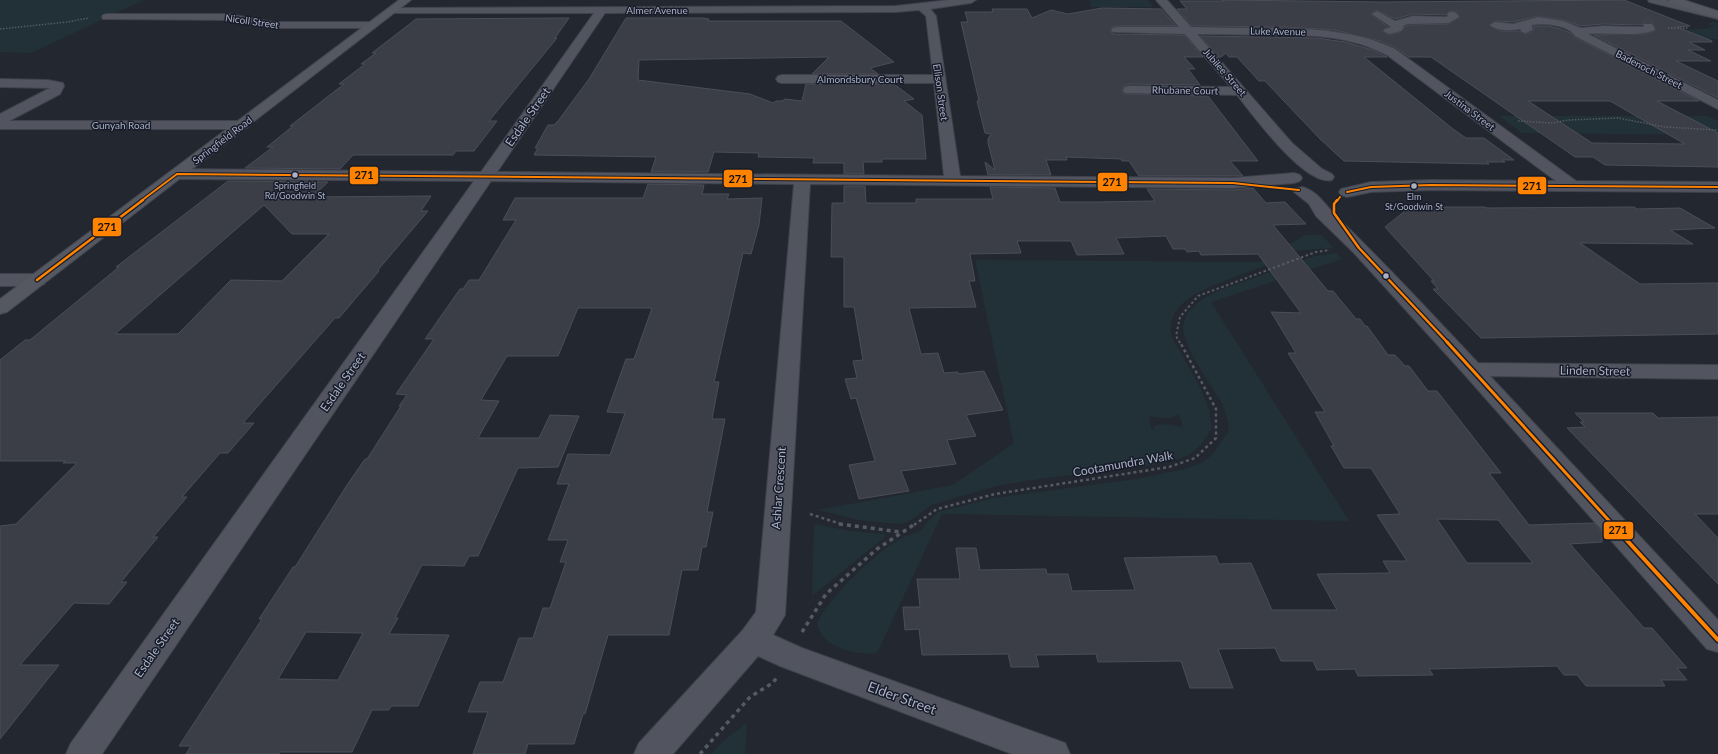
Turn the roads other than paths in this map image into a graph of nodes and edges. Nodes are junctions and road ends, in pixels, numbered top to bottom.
1 (406, 0) edge
2 (972, 0) edge
3 (1161, 0) edge
4 (1653, 0) edge
5 (1674, 0) edge
6 (1712, 3) edge
7 (1685, 4) junction
8 (773, 5) edge
9 (597, 7) edge
10 (922, 8) junction
11 (392, 11) junction
12 (1526, 12) dead end
13 (1378, 14) dead end
14 (1718, 15) edge
15 (108, 17) road end
16 (1549, 19) junction
17 (1464, 22) dead end
18 (373, 25) junction
19 (1495, 25) dead end
20 (1402, 26) junction
21 (1438, 28) dead end
22 (1118, 30) dead end
23 (1189, 30) junction
24 (1647, 30) dead end
25 (1582, 32) junction
26 (1366, 41) junction
27 (782, 79) dead end
28 (939, 80) junction
29 (0, 83) edge
30 (1130, 90) dead end
31 (1241, 91) junction
32 (1718, 105) edge
33 (0, 120) edge
34 (0, 125) edge
35 (242, 125) junction
36 (1287, 146) junction
37 (177, 174) junction
38 (486, 177) junction
39 (802, 180) junction
40 (954, 181) junction
41 (1298, 184) junction
42 (1571, 185) junction
43 (1338, 187) junction
44 (1718, 187) edge
45 (1359, 248) junction
46 (0, 280) edge
47 (37, 280) junction
48 (0, 308) edge
49 (1472, 369) junction
50 (1718, 372) edge
51 (753, 640) junction
52 (1718, 640) edge
53 (83, 754) edge
54 (651, 754) edge
55 (1053, 754) edge

1 - 11 main road, Springfield Road
2 - 10 street, Almer Avenue
3 - 23 street, Jubilee Street
4 - 14 street
5 - 7 main road
6 - 7 street
7 - 14 main road
8 - 9 street, Almer Avenue
8 - 10 street, Almer Avenue
9 - 11 street, Almer Avenue
9 - 38 street, Esdale Street
10 - 28 street, Ellison Street
11 - 18 main road, Springfield Road
12 - 16 street
13 - 20 street
15 - 18 street, Nicoll Street
16 - 19 street
16 - 25 street
17 - 20 street
18 - 35 main road, Springfield Road
20 - 21 street
20 - 26 street
22 - 23 street, Luke Avenue
23 - 26 street, Luke Avenue
23 - 31 street, Jubilee Street
24 - 25 street
25 - 32 street, Badenoch Street
26 - 42 street, Justina Street
27 - 28 street, Almondsbury Court
28 - 40 street, Ellison Street
29 - 33 street
30 - 31 street, Rhubane Court
31 - 36 street, Jubilee Street
34 - 35 street, Gunyah Road
35 - 37 main road, Springfield Road
36 - 41 street, Jubilee Street
36 - 43 street, Jubilee Street
37 - 38 street
37 - 47 main road, Springfield Road
38 - 39 street
38 - 53 street, Esdale Street
39 - 40 street
39 - 51 street, Ashlar Crescent
40 - 41 street
41 - 43 street
41 - 43 street
41 - 45 street
42 - 43 street
42 - 44 street
43 - 45 street
45 - 49 street
46 - 47 street
47 - 48 main road, Springfield Road
49 - 50 street, Linden Street
49 - 52 street
51 - 54 street, Ashlar Crescent
51 - 55 street, Elder Street

